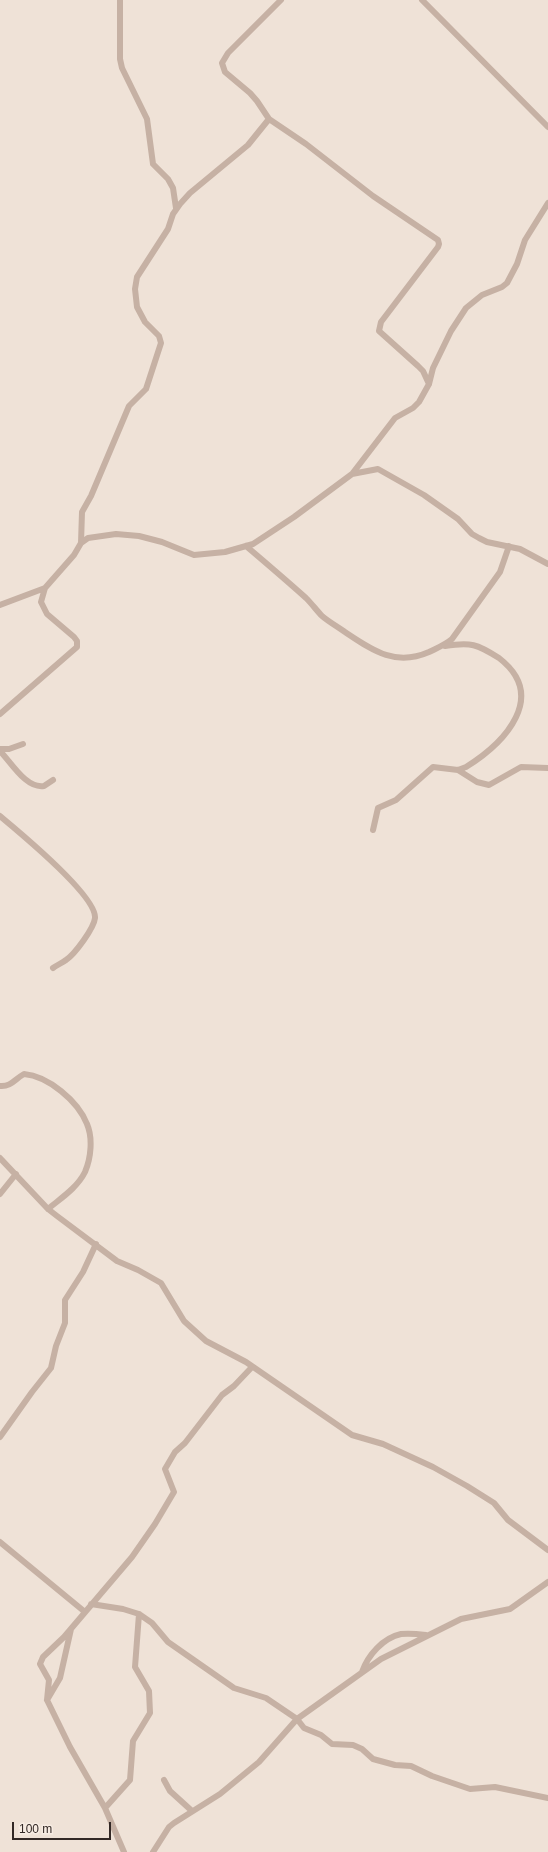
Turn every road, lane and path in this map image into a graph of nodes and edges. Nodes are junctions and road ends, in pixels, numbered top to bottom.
1 (120, 0) edge
2 (281, 0) edge
3 (422, 0) edge
4 (269, 119) junction
5 (548, 127) edge
6 (548, 203) edge
7 (176, 208) junction
8 (429, 384) junction
9 (352, 474) junction
10 (81, 543) junction
11 (246, 546) junction
12 (510, 546) junction
13 (548, 564) edge
14 (45, 588) junction
15 (0, 605) edge
16 (443, 646) junction
17 (0, 714) edge
18 (23, 744) dead end
19 (0, 750) edge
20 (548, 768) edge
21 (458, 770) junction
22 (53, 780) dead end
23 (0, 816) edge
24 (373, 830) dead end
25 (53, 968) dead end
26 (0, 1086) edge
27 (0, 1158) edge
28 (16, 1174) junction
29 (0, 1194) edge
30 (48, 1209) junction
31 (96, 1244) junction
32 (252, 1367) junction
33 (0, 1438) edge
34 (0, 1542) edge
35 (548, 1550) edge
36 (548, 1582) edge
37 (91, 1604) junction
38 (85, 1612) junction
39 (139, 1614) junction
40 (71, 1628) junction
41 (426, 1636) junction
42 (362, 1672) junction
43 (47, 1700) junction
44 (297, 1719) junction
45 (164, 1780) dead end
46 (548, 1798) edge
47 (105, 1808) junction
48 (192, 1811) junction
49 (124, 1852) edge
50 (153, 1852) edge

1 - 7 street
2 - 4 street
3 - 5 street
4 - 7 street
4 - 8 street
6 - 8 street
7 - 10 street
8 - 9 street
9 - 11 street
9 - 12 street
10 - 11 street
10 - 14 street
11 - 16 street
12 - 13 street
12 - 16 street
14 - 15 street
14 - 17 street
16 - 21 street
18 - 19 street
19 - 22 street
20 - 21 street
21 - 24 street
23 - 25 street
26 - 30 street
27 - 28 street
28 - 29 street
28 - 30 street
30 - 31 street
31 - 32 street
31 - 33 street
32 - 35 street
32 - 37 street
34 - 38 street
36 - 41 street
37 - 38 street
37 - 39 street
38 - 40 street
39 - 44 street
39 - 47 street
40 - 43 street
40 - 43 street
41 - 42 street
41 - 42 street
42 - 44 street
43 - 47 street
44 - 46 street
44 - 48 street
45 - 48 street
47 - 49 street
48 - 50 street

